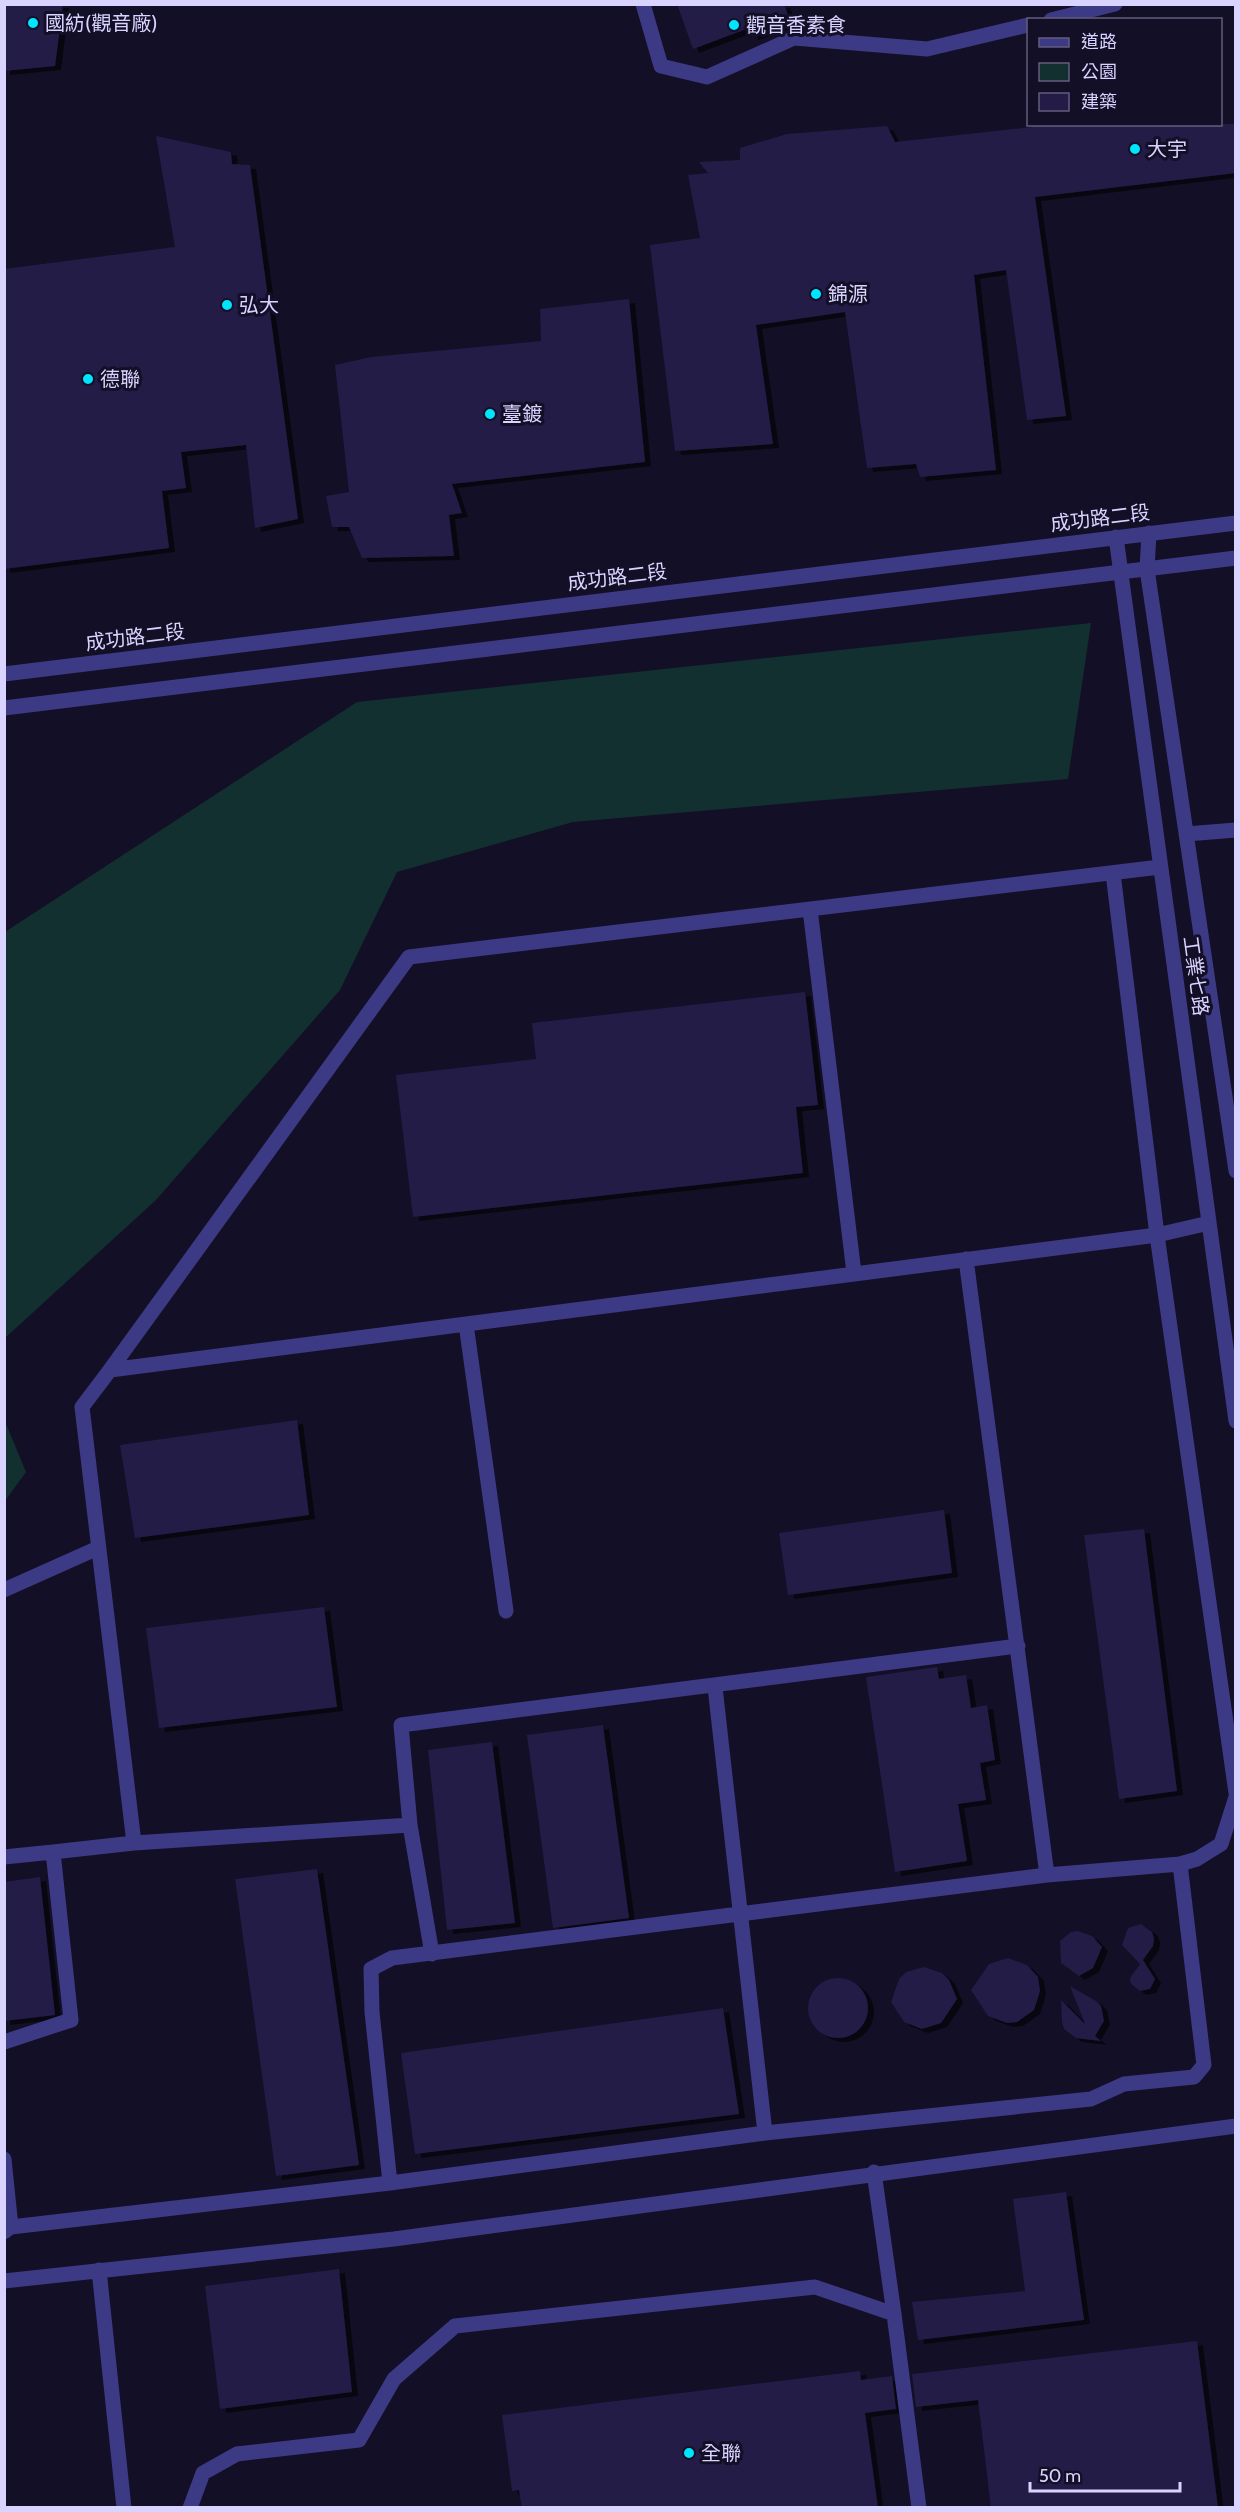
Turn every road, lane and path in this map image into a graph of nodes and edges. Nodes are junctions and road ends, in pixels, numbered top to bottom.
1 (643, 4) edge
2 (1115, 4) edge
3 (1059, 18) edge
4 (1027, 25) edge
5 (1236, 523) edge
6 (1149, 533) junction
7 (1116, 537) junction
8 (1236, 558) edge
9 (1148, 569) junction
10 (1120, 573) junction
11 (4, 674) edge
12 (4, 708) edge
13 (1236, 830) edge
14 (1186, 834) junction
15 (1160, 867) junction
16 (1113, 873) junction
17 (810, 909) junction
18 (1236, 1171) edge
19 (1209, 1223) junction
20 (1157, 1235) junction
21 (966, 1259) junction
22 (854, 1274) junction
23 (466, 1324) junction
24 (110, 1370) junction
25 (1236, 1421) edge
26 (98, 1548) junction
27 (4, 1590) edge
28 (506, 1611) dead end
29 (1018, 1647) junction
30 (715, 1687) junction
31 (1236, 1795) edge
32 (410, 1826) junction
33 (134, 1843) junction
34 (53, 1852) junction
35 (4, 1857) edge
36 (1180, 1864) junction
37 (1047, 1875) junction
38 (740, 1913) junction
39 (432, 1954) junction
40 (4, 2042) edge
41 (1236, 2126) edge
42 (765, 2133) junction
43 (4, 2159) edge
44 (874, 2172) junction
45 (390, 2183) junction
46 (8, 2229) edge
47 (99, 2270) junction
48 (4, 2281) edge
49 (894, 2314) junction
50 (124, 2508) edge
51 (190, 2508) edge
52 (919, 2508) edge

1 - 4 street
2 - 3 street
5 - 6 street, 成功路二段
6 - 7 street, 成功路二段
6 - 9 street, 工業七路
7 - 10 street, 工業七路
7 - 11 street, 成功路二段
8 - 9 street
9 - 10 street
9 - 14 street, 工業七路
10 - 12 street
10 - 15 street, 工業七路
13 - 14 street
14 - 18 street, 工業七路
15 - 16 street
15 - 19 street, 工業七路
16 - 17 street
16 - 20 street
17 - 22 street
17 - 24 street
19 - 20 street
19 - 25 street, 工業七路
20 - 21 street
20 - 31 street
21 - 22 street
21 - 29 street
22 - 23 street
23 - 24 street
23 - 28 street
24 - 26 street
26 - 27 street
26 - 33 street
29 - 30 street
29 - 37 street
30 - 32 street
30 - 38 street
31 - 36 street
32 - 33 street
32 - 39 street
33 - 34 street
34 - 35 street
34 - 40 street
36 - 37 street
36 - 42 street
37 - 38 street
38 - 39 street
38 - 42 street
39 - 45 street
41 - 44 street
42 - 45 street
43 - 46 street
44 - 47 street
44 - 49 street
45 - 46 street
47 - 48 street
47 - 50 street
49 - 51 street
49 - 52 street

